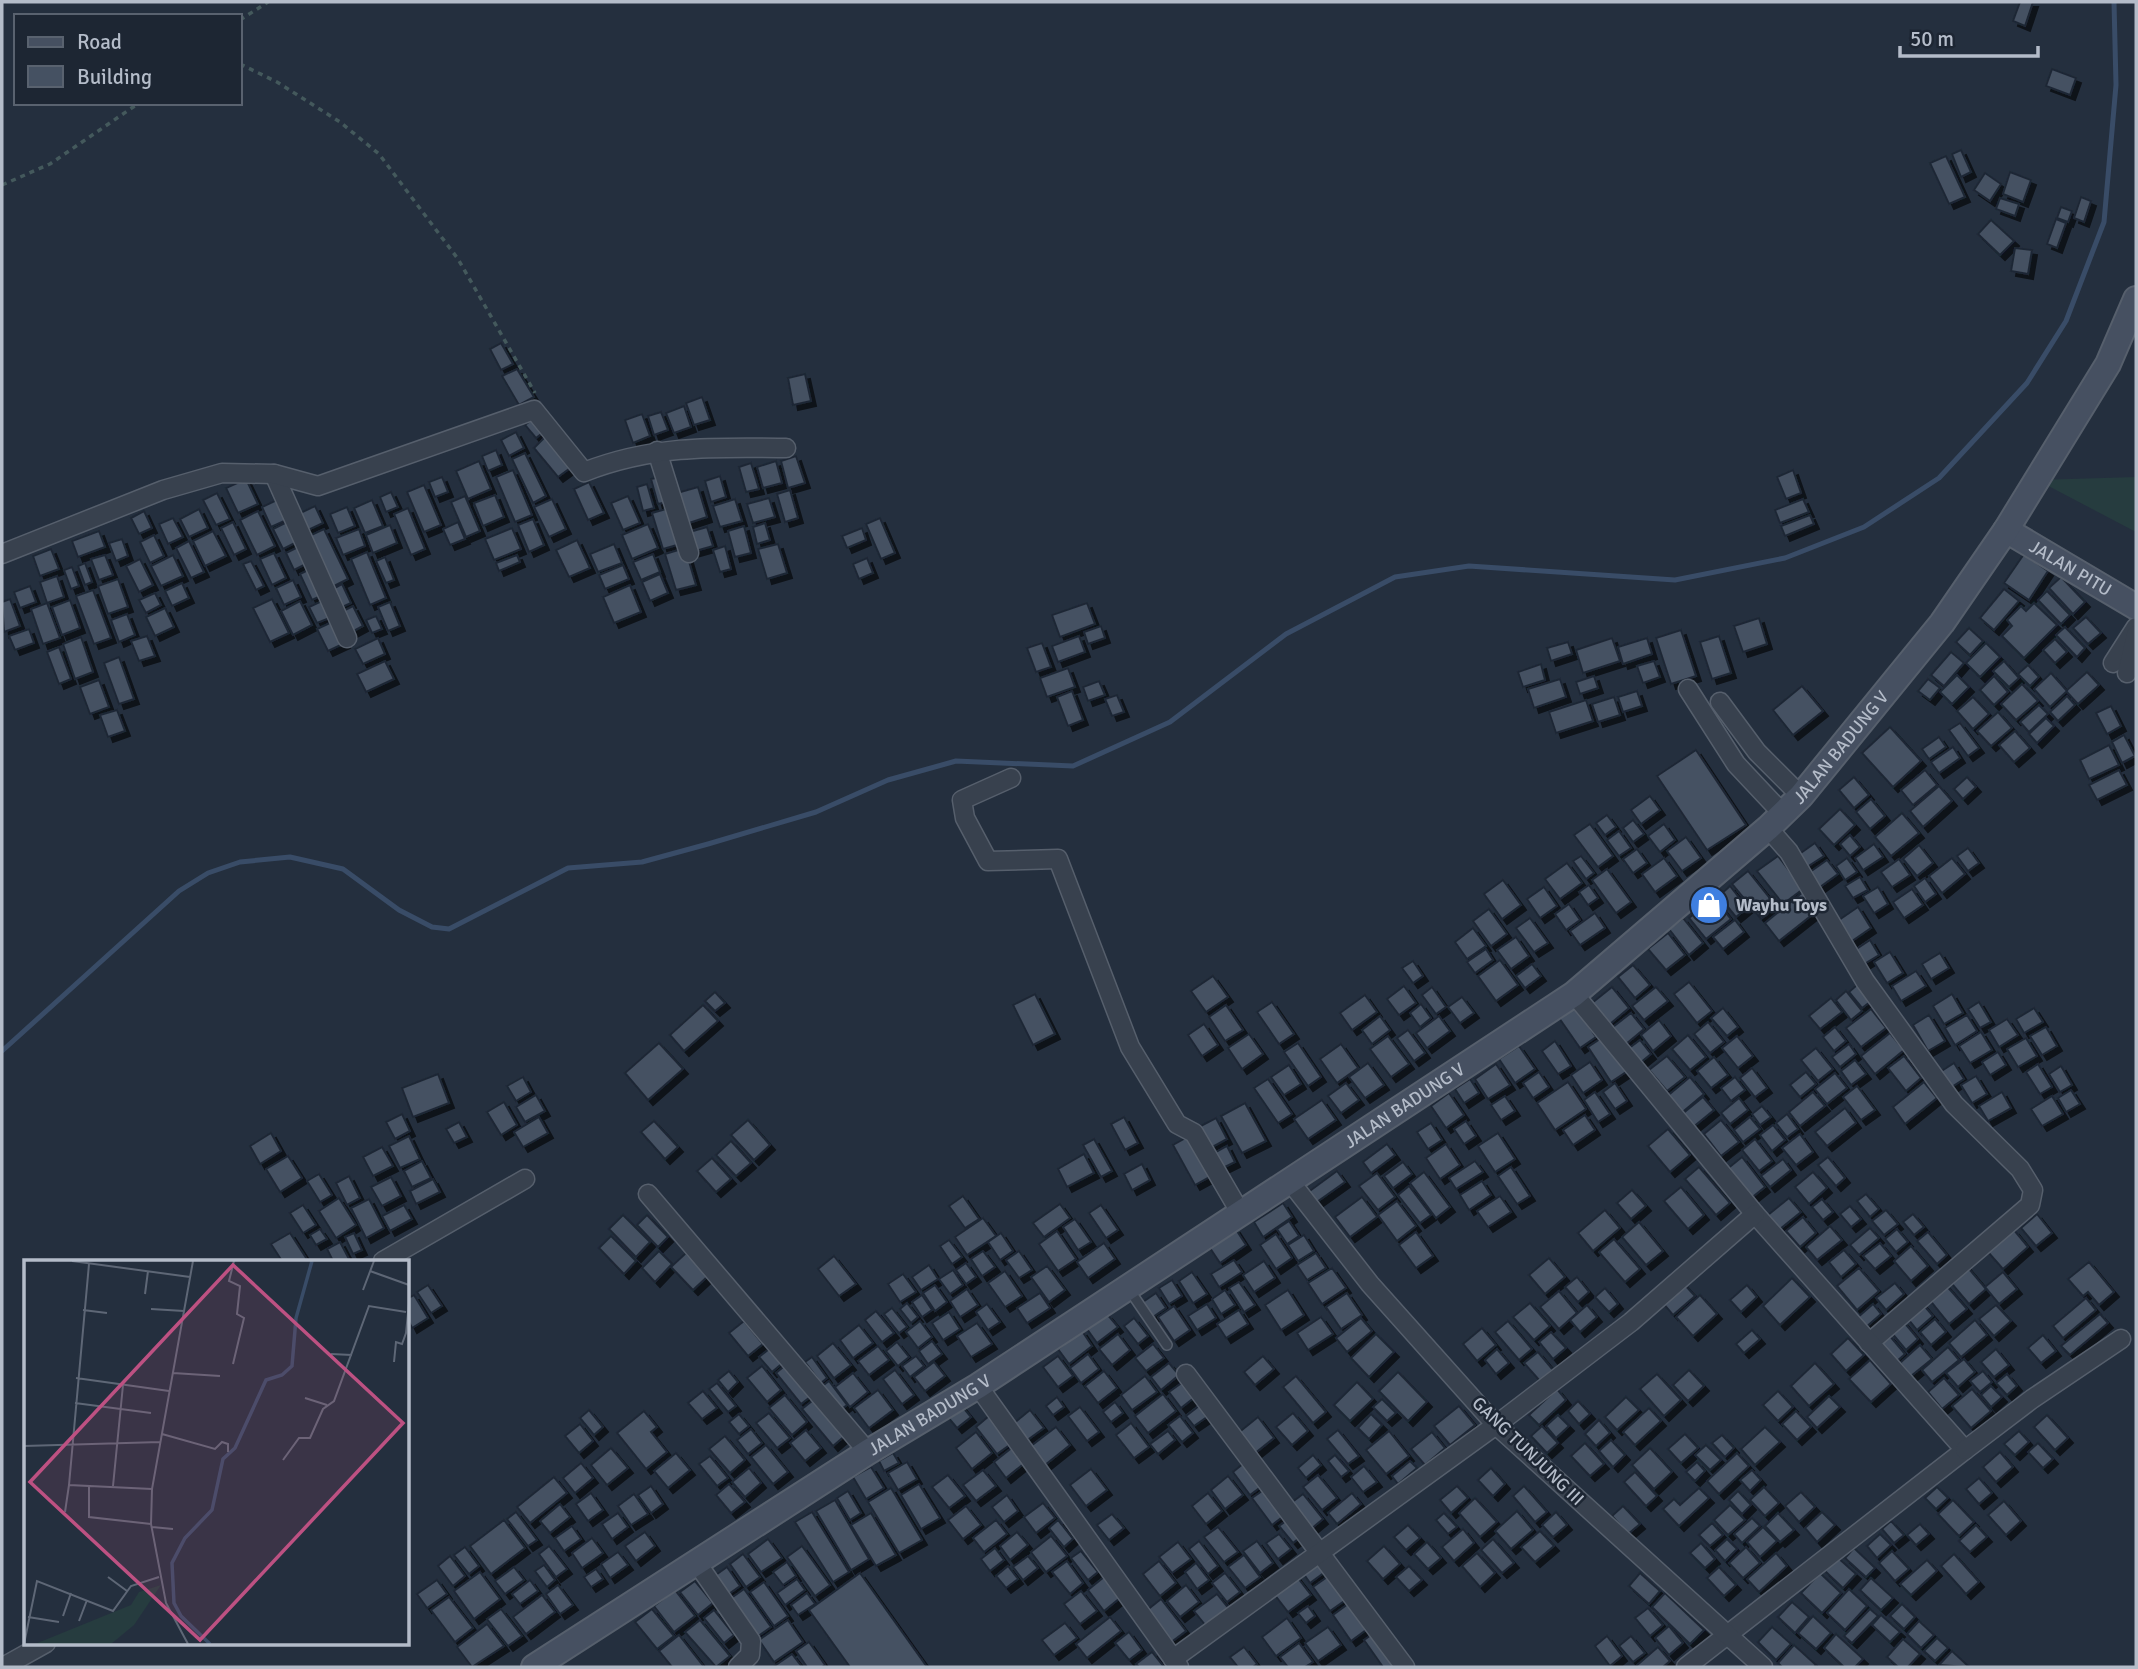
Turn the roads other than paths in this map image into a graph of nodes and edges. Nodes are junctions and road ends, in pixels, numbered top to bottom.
1 (2136, 299) edge
2 (786, 448) dead end
3 (657, 451) junction
4 (274, 474) junction
5 (2006, 530) junction
6 (689, 553) dead end
7 (2, 554) edge
8 (2136, 607) edge
9 (2136, 627) edge
10 (2136, 634) edge
11 (346, 638) dead end
12 (1688, 689) dead end
13 (1720, 702) dead end
14 (1011, 778) dead end
15 (1801, 796) junction
16 (1775, 821) junction
17 (1574, 994) junction
18 (524, 1179) dead end
19 (1289, 1180) junction
20 (648, 1194) dead end
21 (1240, 1212) junction
22 (1755, 1214) junction
23 (385, 1260) edge
24 (1127, 1287) junction
25 (2121, 1339) dead end
26 (1869, 1343) junction
27 (1167, 1345) dead end
28 (1186, 1374) dead end
29 (978, 1386) junction
30 (1496, 1425) junction
31 (1965, 1450) junction
32 (868, 1452) junction
33 (1321, 1552) junction
34 (697, 1563) junction
35 (1727, 1633) junction
36 (44, 1644) edge
37 (1176, 1663) edge
38 (4, 1667) edge
39 (534, 1667) edge
40 (737, 1667) edge
41 (1405, 1667) edge
42 (1686, 1667) edge
43 (1763, 1667) edge

1 - 5 main road, JALAN BADUNG V
2 - 3 street
3 - 4 street
3 - 6 street
4 - 7 street
4 - 11 street
5 - 8 main road, JALAN PITU
5 - 15 main road, JALAN BADUNG V
9 - 10 street
12 - 16 street
13 - 15 street
14 - 21 street
15 - 16 main road, JALAN BADUNG V
16 - 17 main road, JALAN BADUNG V
16 - 26 street
17 - 19 main road, JALAN BADUNG V
17 - 22 street
18 - 23 street
19 - 21 main road, JALAN BADUNG V
19 - 30 street, GANG TUNJUNG III
20 - 32 street
21 - 24 main road, JALAN BADUNG V
22 - 26 street
22 - 30 street
24 - 27 lane
24 - 29 main road, JALAN BADUNG V
25 - 31 street
26 - 31 street
28 - 33 street
29 - 32 main road, JALAN BADUNG V
29 - 37 street
30 - 33 street
30 - 35 street, GANG TUNJUNG III
31 - 35 street
32 - 34 main road, JALAN BADUNG V
33 - 37 street
33 - 41 street
34 - 39 main road, JALAN BADUNG V
34 - 40 street
35 - 42 street
35 - 43 street, GANG TUNJUNG III
36 - 38 street

